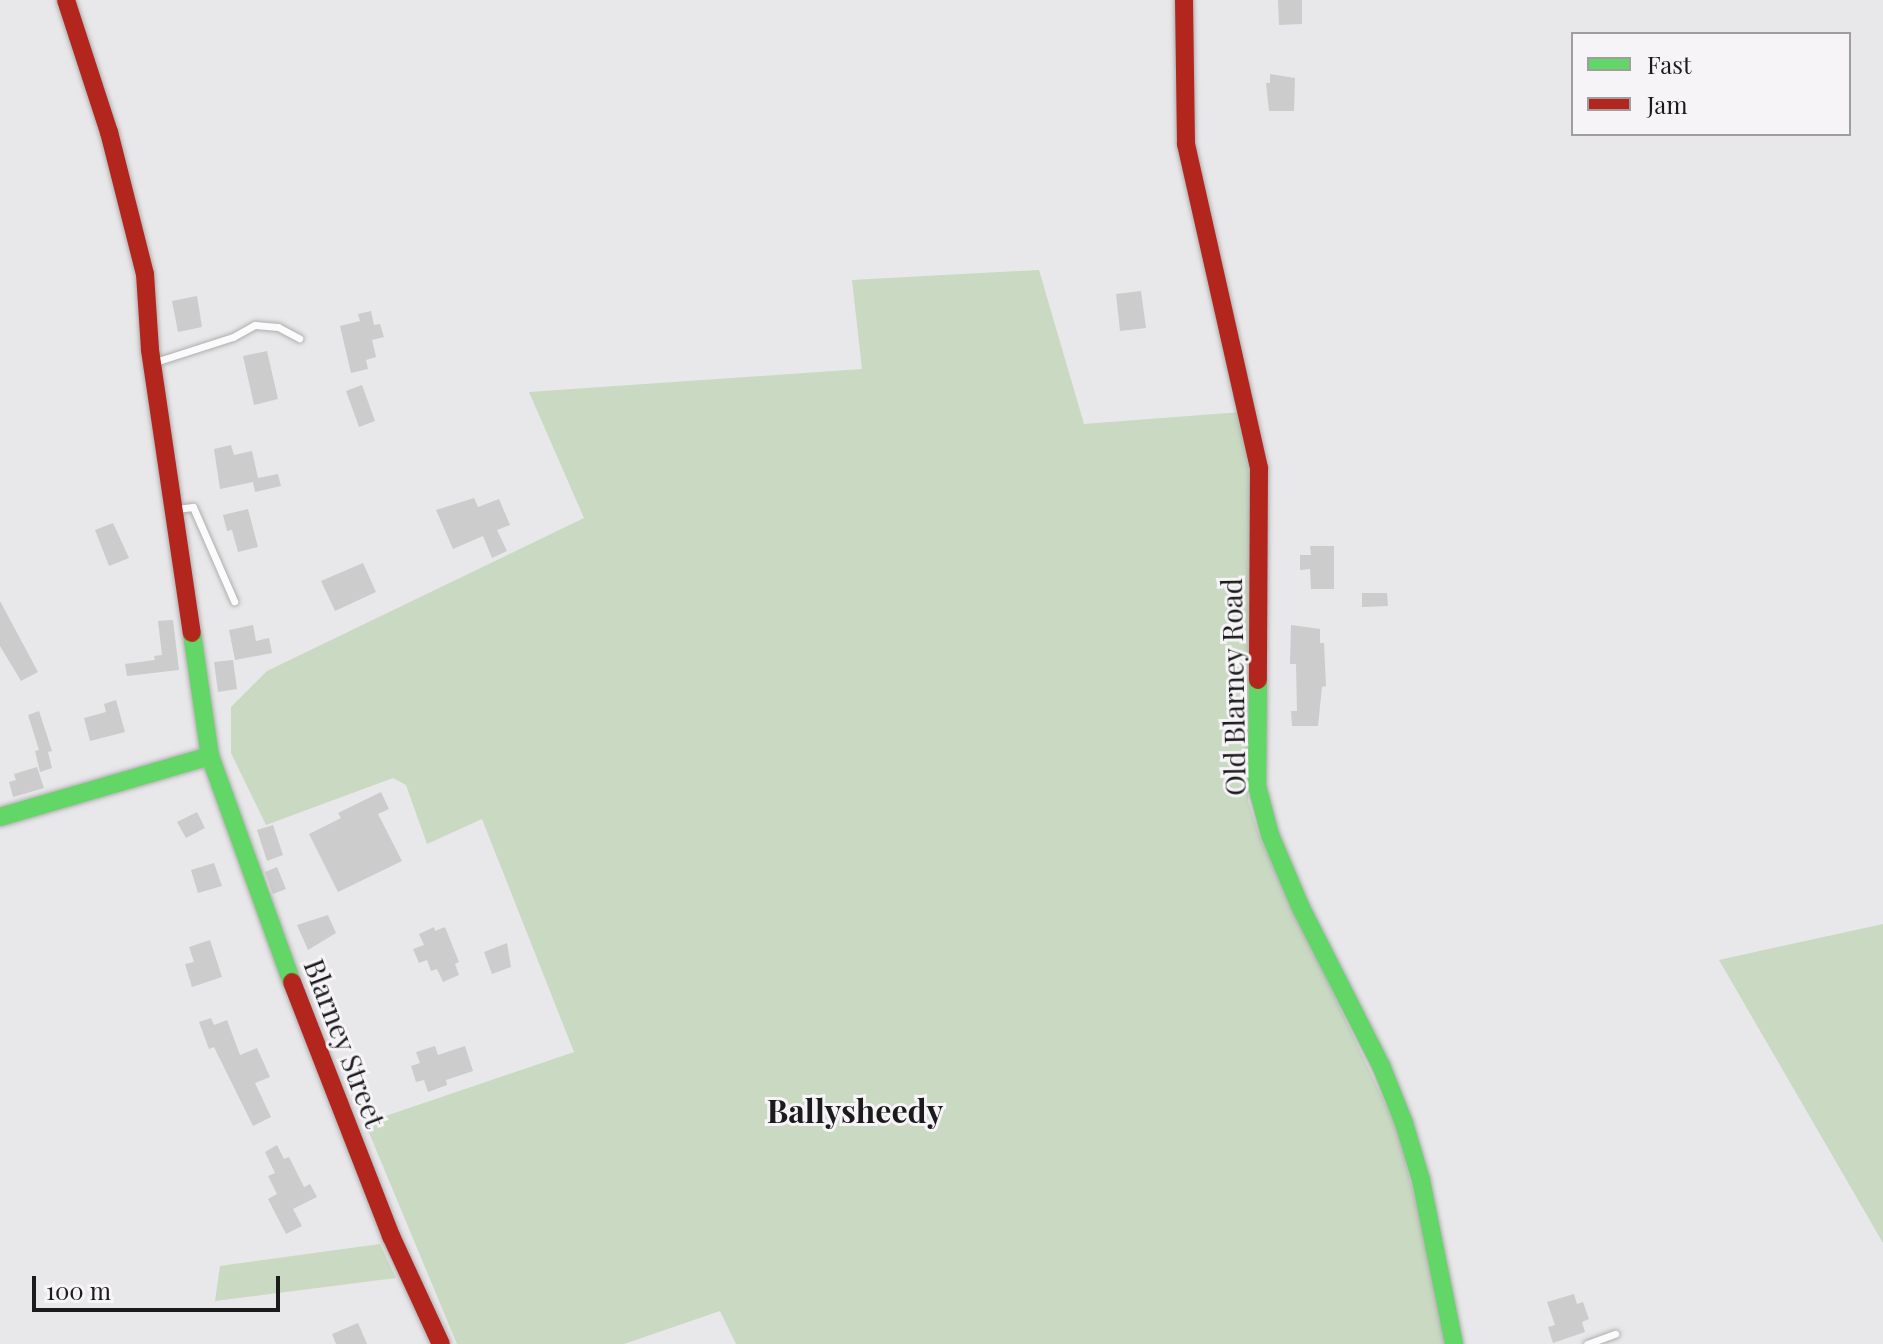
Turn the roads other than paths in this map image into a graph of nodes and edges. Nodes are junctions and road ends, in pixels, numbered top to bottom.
1 (66, 0) edge
2 (1184, 0) edge
3 (299, 338) dead end
4 (152, 363) junction
5 (174, 509) junction
6 (234, 601) dead end
7 (210, 756) junction
8 (0, 817) edge
9 (1615, 1334) dead end
10 (441, 1344) edge
11 (1454, 1344) edge
12 (1587, 1344) edge

1 - 4 street, Blarney Street
2 - 11 street, Old Blarney Road
3 - 4 lane
4 - 5 street, Blarney Street
5 - 6 lane
5 - 7 street, Blarney Street
7 - 8 street
7 - 10 street, Blarney Street
9 - 12 lane

